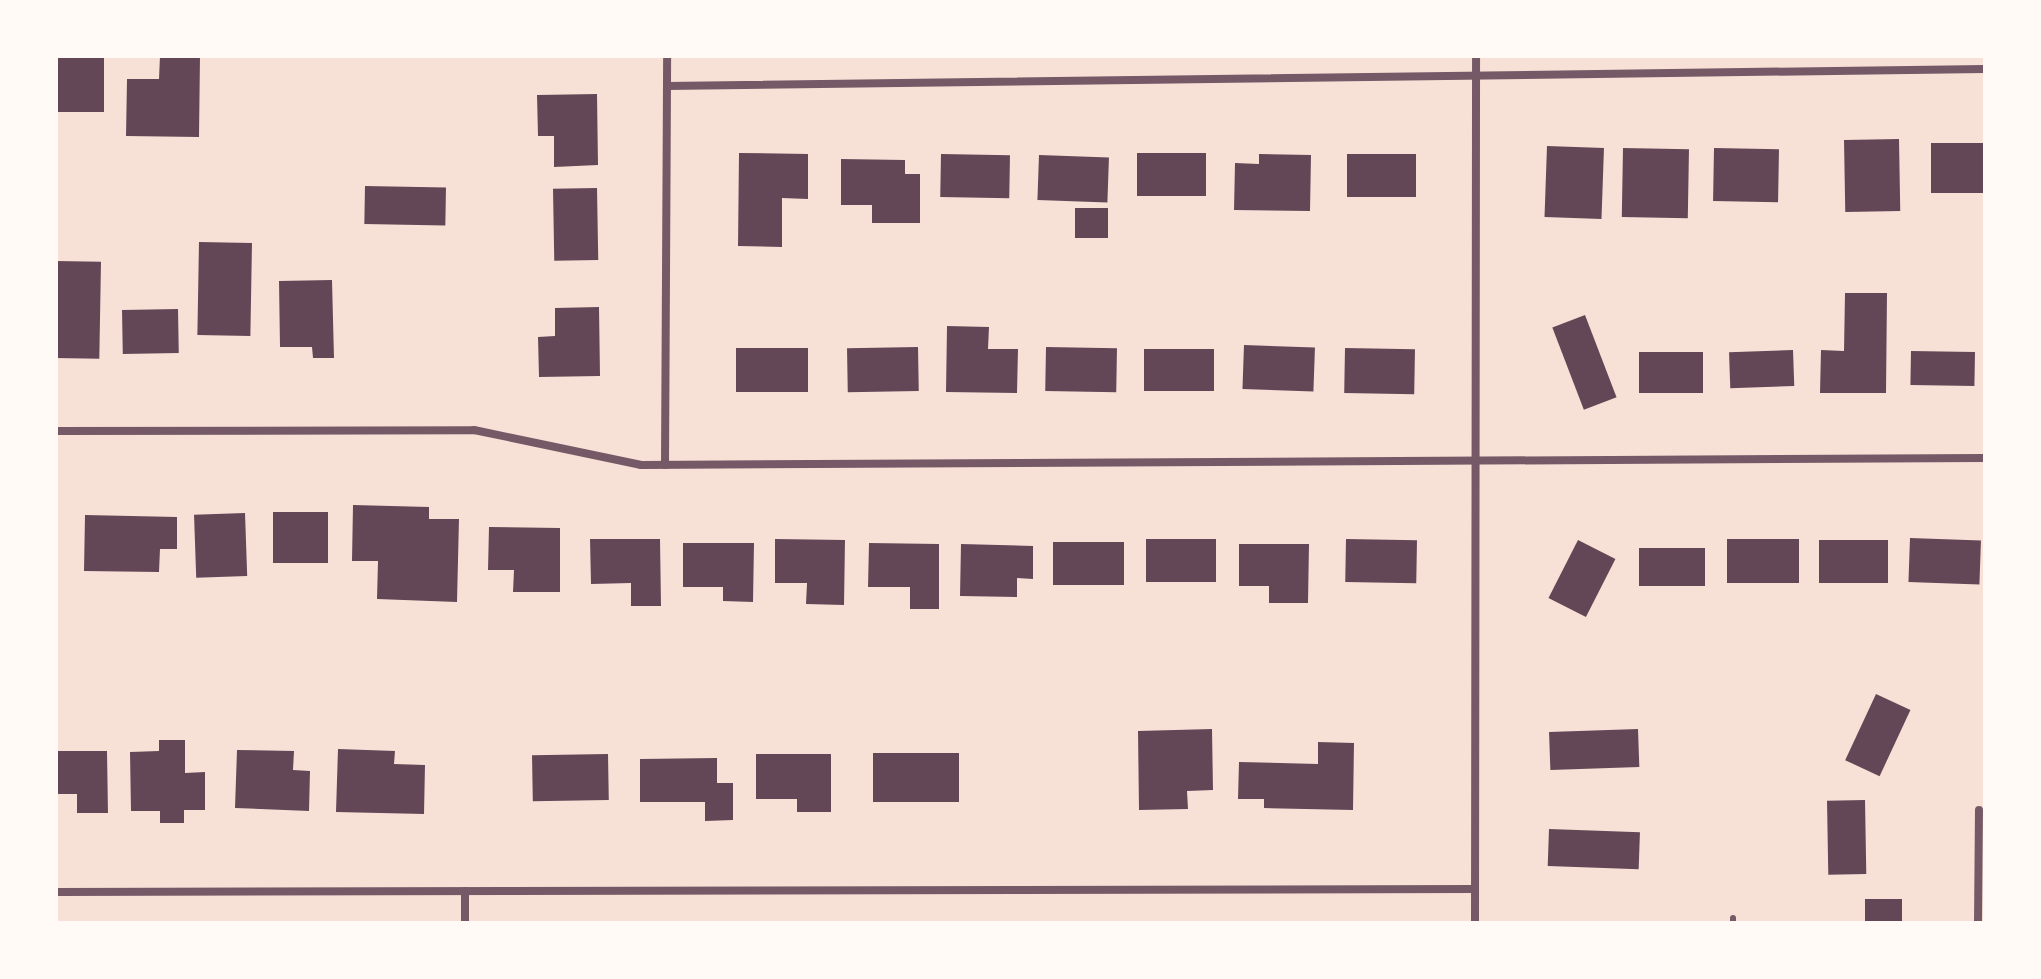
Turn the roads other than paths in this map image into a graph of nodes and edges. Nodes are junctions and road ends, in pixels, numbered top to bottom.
1 (667, 56) edge
2 (1476, 56) edge
3 (1985, 69) edge
4 (1476, 76) junction
5 (667, 86) junction
6 (56, 431) edge
7 (1985, 458) edge
8 (1474, 463) junction
9 (665, 465) junction
10 (1979, 810) dead end
11 (1475, 889) junction
12 (465, 891) junction
13 (56, 892) edge
14 (465, 923) edge
15 (1475, 923) edge
16 (1978, 923) edge

1 - 5 street
2 - 4 street
3 - 4 street
4 - 5 street
4 - 8 street
5 - 9 street
6 - 9 street
7 - 8 street
8 - 9 street
8 - 11 street
10 - 16 street
11 - 12 street
11 - 15 street
12 - 13 street
12 - 14 street

